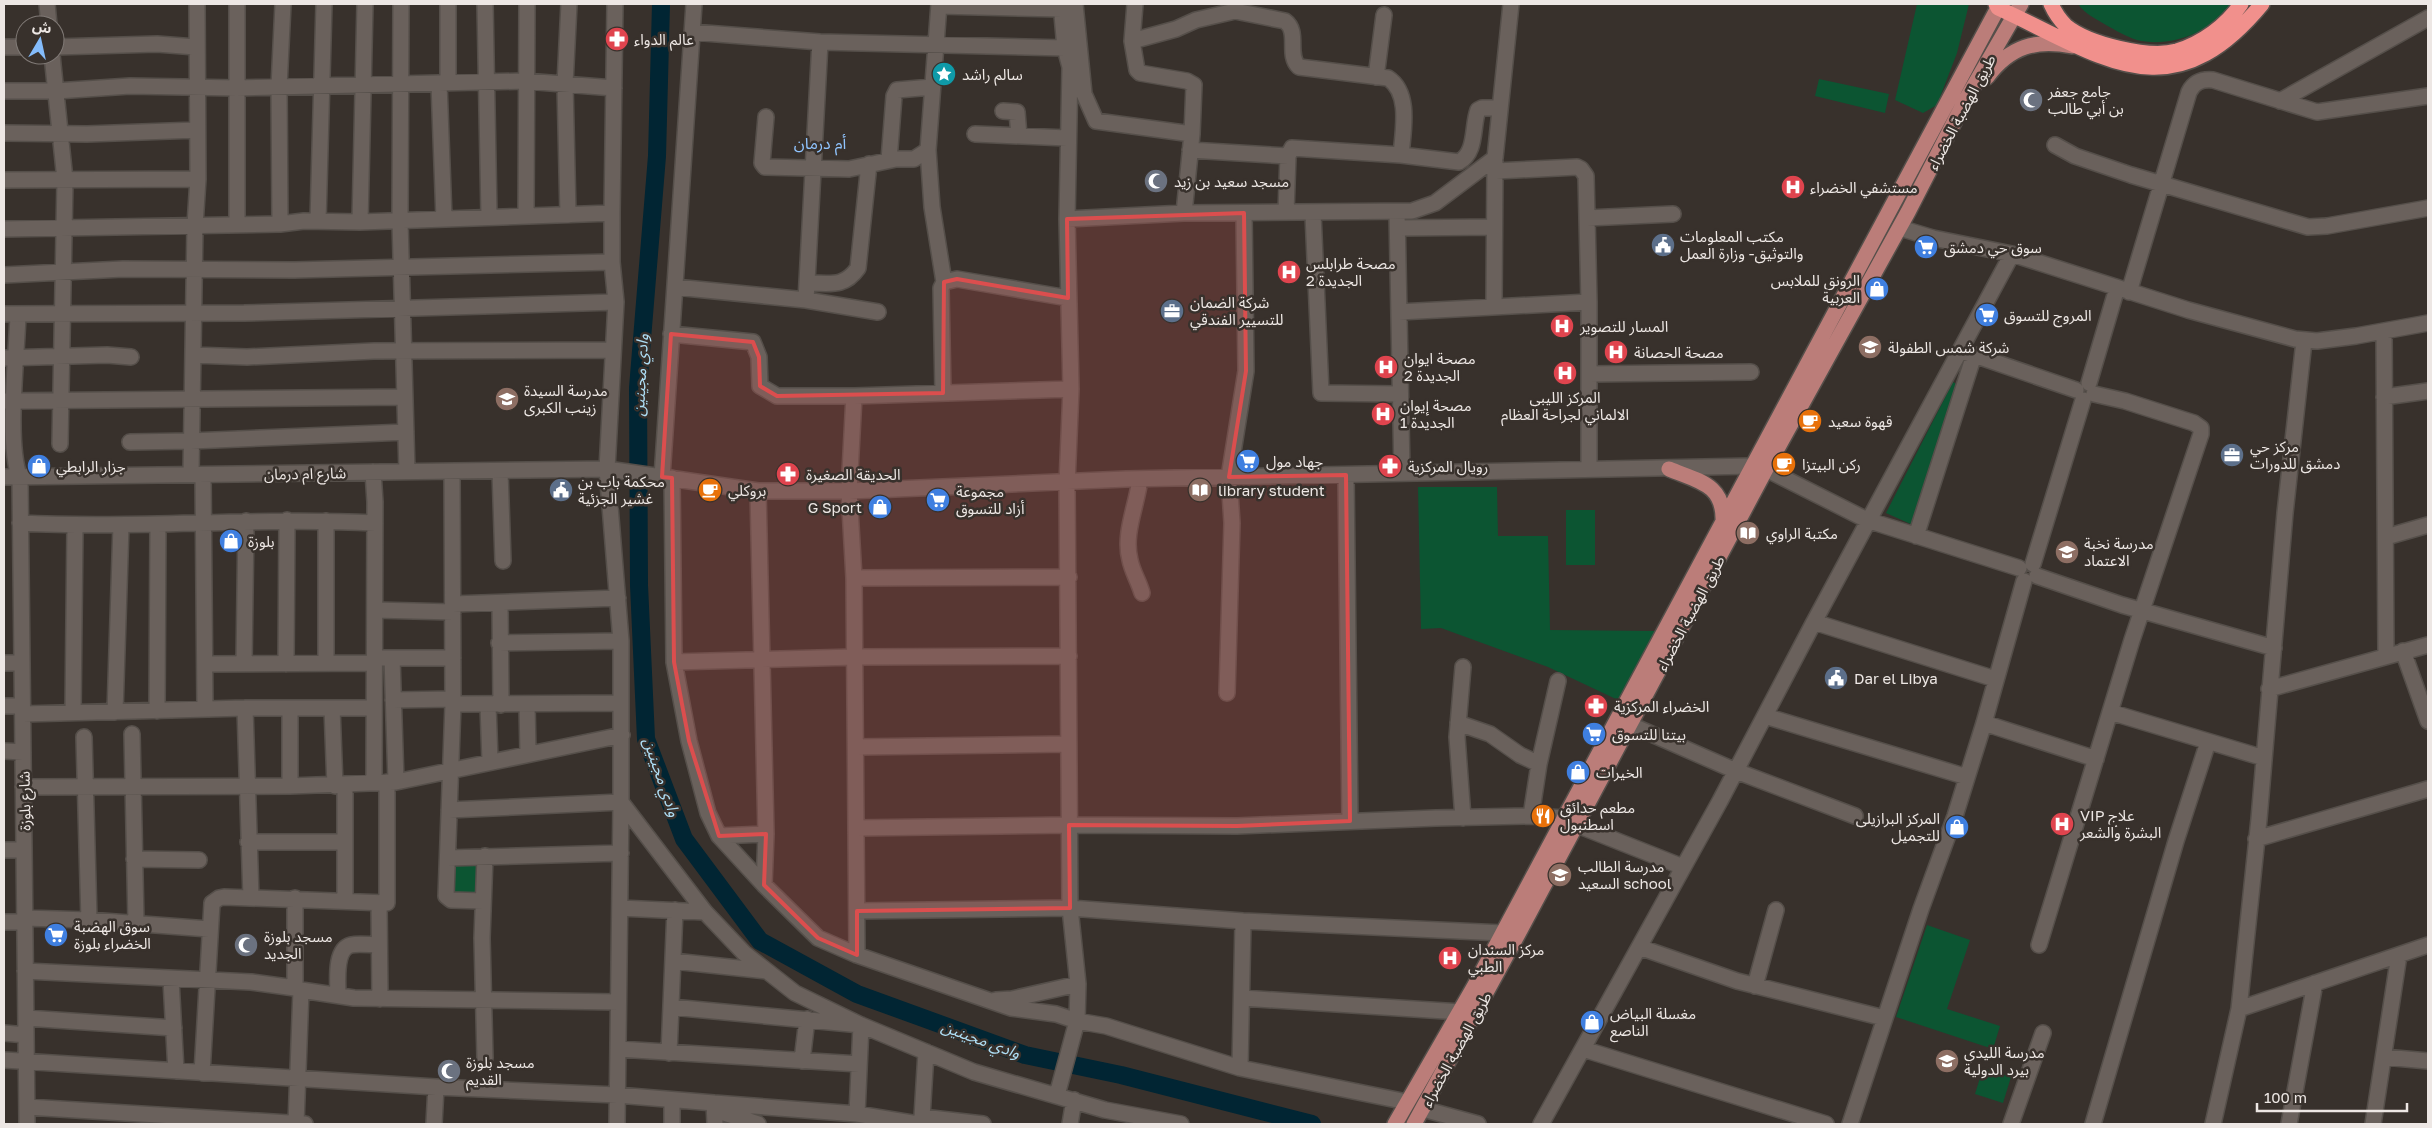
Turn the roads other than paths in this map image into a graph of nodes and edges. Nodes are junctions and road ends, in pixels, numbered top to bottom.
1 (196, 4) edge
2 (237, 4) edge
3 (283, 4) edge
4 (324, 4) edge
5 (365, 4) edge
6 (401, 4) edge
7 (448, 4) edge
8 (484, 4) edge
9 (527, 4) edge
10 (569, 4) edge
11 (615, 4) edge
12 (694, 4) edge
13 (1135, 4) edge
14 (1511, 4) edge
15 (2051, 4) edge
16 (2240, 4) edge
17 (2262, 4) edge
18 (939, 5) edge
19 (1998, 5) edge
20 (1066, 6) edge
21 (1235, 7) edge
22 (2018, 9) edge
23 (1384, 15) dead end
24 (2428, 18) edge
25 (692, 32) junction
26 (1132, 41) junction
27 (820, 42) junction
28 (937, 45) junction
29 (65, 47) edge
30 (196, 47) junction
31 (2077, 47) junction
32 (1065, 48) junction
33 (53, 65) edge
34 (1376, 77) junction
35 (525, 81) junction
36 (443, 83) junction
37 (486, 83) junction
38 (402, 84) junction
39 (565, 84) junction
40 (199, 86) junction
41 (321, 86) junction
42 (363, 86) junction
43 (279, 87) junction
44 (932, 87) junction
45 (237, 88) junction
46 (614, 88) junction
47 (4, 91) edge
48 (56, 91) junction
49 (2428, 96) edge
50 (2280, 101) junction
51 (1500, 108) junction
52 (1003, 111) dead end
53 (766, 117) dead end
54 (1955, 120) junction
55 (198, 130) junction
56 (4, 133) edge
57 (60, 134) junction
58 (975, 134) dead end
59 (1192, 134) junction
60 (1019, 136) junction
61 (1067, 138) junction
62 (2055, 145) dead end
63 (928, 150) junction
64 (1190, 150) junction
65 (1401, 154) junction
66 (1288, 156) junction
67 (889, 160) junction
68 (869, 164) junction
69 (1496, 164) junction
70 (814, 169) junction
71 (198, 179) junction
72 (4, 180) edge
73 (65, 180) junction
74 (2162, 185) junction
75 (2428, 208) edge
76 (1286, 212) junction
77 (1397, 212) junction
78 (612, 213) junction
79 (1184, 213) junction
80 (1244, 213) junction
81 (1312, 214) junction
82 (1674, 214) dead end
83 (568, 215) junction
84 (489, 216) junction
85 (526, 216) junction
86 (1587, 218) junction
87 (444, 219) junction
88 (1067, 219) junction
89 (400, 220) junction
90 (318, 221) junction
91 (360, 222) junction
92 (280, 224) junction
93 (195, 225) junction
94 (237, 225) junction
95 (64, 226) junction
96 (1494, 227) junction
97 (1398, 228) junction
98 (1900, 228) junction
99 (4, 229) edge
100 (2012, 254) junction
101 (612, 262) junction
102 (401, 266) junction
103 (194, 268) junction
104 (63, 272) junction
105 (4, 275) edge
106 (944, 282) junction
107 (808, 283) junction
108 (675, 287) junction
109 (2123, 290) junction
110 (1068, 298) junction
111 (806, 300) junction
112 (616, 302) junction
113 (1590, 302) junction
114 (1494, 305) junction
115 (402, 307) junction
116 (878, 312) dead end
117 (1399, 312) junction
118 (194, 313) junction
119 (11, 314) edge
120 (62, 315) junction
121 (2428, 323) edge
122 (2384, 331) junction
123 (671, 334) junction
124 (2304, 341) junction
125 (613, 350) junction
126 (403, 351) junction
127 (1967, 353) junction
128 (193, 355) junction
129 (61, 356) junction
130 (130, 357) dead end
131 (10, 358) edge
132 (1751, 372) dead end
133 (1589, 374) junction
134 (1071, 389) junction
135 (2428, 391) edge
136 (2086, 392) junction
137 (943, 393) junction
138 (1399, 394) junction
139 (854, 396) junction
140 (404, 397) junction
141 (2384, 397) junction
142 (192, 398) junction
143 (60, 400) junction
144 (9, 401) edge
145 (406, 432) junction
146 (191, 441) junction
147 (130, 442) dead end
148 (60, 444) dead end
149 (1759, 468) junction
150 (1589, 469) junction
151 (1669, 469) junction
152 (611, 470) junction
153 (500, 471) junction
154 (373, 472) junction
155 (407, 472) junction
156 (452, 472) junction
157 (1402, 473) junction
158 (197, 474) junction
159 (1346, 475) junction
160 (4, 477) edge
161 (663, 477) junction
162 (1229, 477) junction
163 (20, 478) junction
164 (1140, 479) junction
165 (1067, 483) junction
166 (758, 491) junction
167 (849, 491) junction
168 (287, 520) junction
169 (1867, 520) junction
170 (246, 521) junction
171 (326, 521) junction
172 (20, 523) junction
173 (203, 523) junction
174 (374, 523) junction
175 (1723, 523) junction
176 (158, 524) junction
177 (121, 525) junction
178 (2428, 525) edge
179 (75, 526) junction
180 (1916, 536) junction
181 (2386, 537) junction
182 (503, 561) dead end
183 (2028, 572) junction
184 (1069, 577) junction
185 (854, 578) junction
186 (1142, 593) dead end
187 (618, 598) junction
188 (500, 603) junction
189 (453, 608) junction
190 (375, 610) junction
191 (2142, 610) junction
192 (1814, 622) junction
193 (621, 641) junction
194 (499, 643) junction
195 (2428, 645) edge
196 (2274, 648) junction
197 (2403, 651) junction
198 (2386, 655) junction
199 (1069, 656) junction
200 (855, 657) junction
201 (392, 658) junction
202 (453, 658) junction
203 (762, 658) junction
204 (373, 660) junction
205 (674, 662) junction
206 (4, 663) edge
207 (22, 663) junction
208 (326, 663) junction
209 (204, 664) junction
210 (244, 664) junction
211 (286, 664) junction
212 (1463, 668) dead end
213 (1995, 680) junction
214 (1558, 681) dead end
215 (2270, 690) junction
216 (1227, 693) dead end
217 (393, 700) junction
218 (453, 702) junction
219 (620, 703) junction
220 (494, 705) junction
221 (527, 705) junction
222 (4, 706) edge
223 (245, 708) junction
224 (290, 708) junction
225 (332, 708) junction
226 (205, 709) junction
227 (22, 710) junction
228 (157, 711) junction
229 (115, 712) junction
230 (373, 712) junction
231 (2110, 712) junction
232 (73, 713) junction
233 (1765, 716) junction
234 (394, 717) junction
235 (2428, 721) edge
236 (1458, 723) junction
237 (1984, 724) junction
238 (1630, 725) junction
239 (132, 734) dead end
240 (622, 735) junction
241 (84, 737) dead end
242 (2208, 742) junction
243 (1068, 744) junction
244 (856, 747) junction
245 (4, 751) edge
246 (23, 752) junction
247 (528, 753) junction
248 (2264, 758) junction
249 (2096, 759) junction
250 (490, 761) junction
251 (1539, 764) junction
252 (450, 770) junction
253 (1736, 771) junction
254 (1967, 777) junction
255 (385, 782) junction
256 (133, 785) junction
257 (340, 785) junction
258 (85, 786) junction
259 (290, 786) junction
260 (24, 787) junction
261 (246, 787) junction
262 (2428, 789) edge
263 (622, 802) junction
264 (449, 810) junction
265 (1530, 816) junction
266 (1855, 816) dead end
267 (1463, 818) junction
268 (1350, 821) junction
269 (1571, 821) junction
270 (1069, 825) junction
271 (856, 828) junction
272 (766, 834) junction
273 (719, 836) junction
274 (2256, 839) junction
275 (248, 842) junction
276 (345, 842) junction
277 (4, 850) edge
278 (24, 850) junction
279 (621, 853) junction
280 (485, 856) junction
281 (448, 858) junction
282 (134, 859) junction
283 (199, 860) dead end
284 (1683, 867) junction
285 (764, 885) junction
286 (251, 898) junction
287 (295, 898) junction
288 (345, 901) junction
289 (483, 901) junction
290 (379, 904) junction
291 (620, 908) junction
292 (1070, 908) junction
293 (675, 910) junction
294 (1776, 910) dead end
295 (857, 911) junction
296 (705, 912) junction
297 (25, 920) junction
298 (88, 920) junction
299 (1243, 921) junction
300 (4, 922) edge
301 (136, 923) junction
302 (209, 929) junction
303 (1503, 933) junction
304 (726, 935) junction
305 (378, 945) junction
306 (2039, 945) dead end
307 (2428, 945) edge
308 (1639, 947) junction
309 (857, 955) junction
310 (2399, 955) junction
311 (672, 961) junction
312 (723, 966) junction
313 (26, 970) junction
314 (767, 972) junction
315 (171, 980) junction
316 (207, 980) junction
317 (2315, 983) junction
318 (1078, 984) junction
319 (1755, 986) junction
320 (298, 989) junction
321 (1481, 989) junction
322 (338, 995) junction
323 (1242, 998) junction
324 (380, 999) junction
325 (483, 1000) junction
326 (990, 1000) junction
327 (618, 1002) junction
328 (670, 1007) junction
329 (2239, 1009) junction
330 (1461, 1012) junction
331 (26, 1018) junction
332 (1884, 1018) junction
333 (807, 1019) junction
334 (1077, 1020) junction
335 (861, 1025) junction
336 (174, 1028) junction
337 (4, 1033) edge
338 (2043, 1033) dead end
339 (26, 1035) junction
340 (618, 1049) junction
341 (1583, 1049) junction
342 (926, 1052) junction
343 (669, 1053) junction
344 (2384, 1057) junction
345 (485, 1058) dead end
346 (4, 1060) edge
347 (802, 1061) junction
348 (2428, 1061) edge
349 (26, 1062) junction
350 (859, 1064) junction
351 (1240, 1068) junction
352 (176, 1071) junction
353 (202, 1073) junction
354 (298, 1077) junction
355 (436, 1087) junction
356 (617, 1095) junction
357 (1058, 1095) junction
358 (1074, 1100) junction
359 (672, 1101) junction
360 (27, 1107) junction
361 (715, 1112) edge
362 (1401, 1113) edge
363 (857, 1114) junction
364 (1418, 1117) edge
365 (1117, 1118) edge
366 (921, 1122) edge
367 (27, 1124) edge
368 (296, 1124) edge
369 (305, 1124) edge
370 (434, 1124) edge
371 (617, 1124) edge
372 (672, 1124) edge
373 (758, 1124) edge
374 (982, 1124) edge
375 (1070, 1124) edge
376 (1181, 1124) edge
377 (1478, 1124) edge
378 (1541, 1124) edge
379 (1826, 1124) edge
380 (1850, 1124) edge
381 (2011, 1124) edge
382 (2093, 1124) edge
383 (2213, 1124) edge
384 (2289, 1124) edge
385 (2374, 1124) edge

1 - 30 street
2 - 45 street
3 - 43 street
4 - 41 street
5 - 42 street
6 - 38 street
7 - 36 street
8 - 37 street
9 - 35 street
10 - 39 street
11 - 46 street
12 - 25 street
13 - 26 street
14 - 51 street
15 - 16 highway
17 - 31 highway
18 - 20 street
18 - 28 street
19 - 22 highway
19 - 149 main road, طريق الهضبة الخضراء
20 - 32 street
20 - 59 street
21 - 26 street
21 - 34 street
22 - 31 highway
22 - 54 main road, طريق الهضبة الخضراء
23 - 34 street
24 - 50 street
25 - 27 street
25 - 108 street
26 - 59 street
27 - 28 street
27 - 70 street
28 - 32 street
28 - 44 street
29 - 30 street
30 - 40 street
31 - 54 main road
32 - 61 street
33 - 48 street
34 - 65 street
35 - 37 street
35 - 39 street
35 - 85 street
36 - 37 street
36 - 38 street
36 - 87 street
37 - 84 street
38 - 42 street
38 - 89 street
39 - 46 street
39 - 83 street
40 - 45 street
40 - 48 street
40 - 55 street
41 - 42 street
41 - 43 street
41 - 90 street
42 - 91 street
43 - 45 street
43 - 92 street
44 - 63 street
44 - 67 street
45 - 94 street
46 - 78 street
47 - 48 street
48 - 57 street
49 - 50 street
50 - 74 street
51 - 65 street
51 - 69 street
52 - 60 street
53 - 70 street
54 - 98 main road, طريق الهضبة الخضراء
55 - 57 street
55 - 71 street
56 - 57 street
57 - 73 street
58 - 60 street
59 - 64 street
60 - 61 street
61 - 88 street
62 - 74 street
63 - 67 street
63 - 106 street
64 - 66 street
64 - 79 street
65 - 66 street
66 - 76 street
67 - 68 street
68 - 70 street
68 - 107 street
69 - 77 street
69 - 86 street
69 - 96 street
70 - 107 street
71 - 73 street
71 - 93 street
72 - 73 street
73 - 95 street
74 - 75 street
74 - 109 street
76 - 80 street
76 - 81 street
77 - 81 street
77 - 97 street
78 - 83 street
78 - 101 street
79 - 80 street
79 - 88 street
80 - 162 street
81 - 138 street
82 - 86 street
83 - 85 street
84 - 85 street
84 - 87 street
86 - 113 street
87 - 89 street
88 - 110 street
89 - 91 street
89 - 102 street
90 - 91 street
90 - 92 street
92 - 94 street
93 - 94 street
93 - 95 street
93 - 103 street
95 - 99 street
95 - 104 street
96 - 97 street
96 - 114 street
97 - 117 street
98 - 100 street
98 - 149 main road, طريق الهضبة الخضراء
100 - 109 street
100 - 127 street
101 - 102 street
101 - 112 street
102 - 103 street
102 - 115 street
103 - 104 street
103 - 118 street
104 - 105 street
104 - 120 street
106 - 110 street
106 - 137 street
107 - 111 street
108 - 111 street
108 - 123 street
109 - 124 street
109 - 136 street
110 - 134 street
111 - 116 street
112 - 115 street
112 - 125 street
113 - 114 street
113 - 133 street
114 - 117 street
115 - 118 street
115 - 126 street
117 - 138 street
118 - 120 street
118 - 128 street
119 - 120 street
119 - 131 street, شارع بلوزة
120 - 129 street
121 - 122 street
122 - 124 street
122 - 141 street
123 - 139 street
123 - 161 street
124 - 196 street
125 - 126 street
125 - 152 street
126 - 128 street
126 - 140 street
127 - 136 street
127 - 169 street
127 - 180 street
128 - 142 street
129 - 130 street
129 - 131 street
129 - 143 street
131 - 144 street, شارع بلوزة
132 - 133 street
133 - 150 street
134 - 137 street
134 - 165 street
135 - 141 street
136 - 183 street
136 - 191 street
137 - 139 street
138 - 157 street
139 - 167 street
140 - 142 street
140 - 145 street
141 - 181 street
142 - 143 street
142 - 146 street
143 - 144 street
143 - 148 street
144 - 163 street, شارع بلوزة
145 - 146 street
145 - 155 street
146 - 147 street
146 - 158 street
149 - 151 street, شارع ام درمان
149 - 169 street
149 - 175 main road, طريق الهضبة الخضراء
149 - 238 main road, طريق الهضبة الخضراء
150 - 151 street, شارع ام درمان
150 - 157 street, شارع ام درمان
151 - 175 main road
152 - 153 street, شارع ام درمان
152 - 161 street, شارع ام درمان
152 - 187 street
153 - 156 street, شارع ام درمان
153 - 182 street
154 - 155 street, شارع ام درمان
154 - 158 street, شارع ام درمان
154 - 174 street
155 - 156 street, شارع ام درمان
156 - 189 street
157 - 159 street, شارع ام درمان
158 - 163 street, شارع ام درمان
158 - 173 street
159 - 162 street, شارع ام درمان
159 - 268 street
160 - 163 street, شارع ام درمان
161 - 166 street, شارع ام درمان
161 - 205 street
162 - 164 street, شارع ام درمان
162 - 216 street
163 - 172 street, شارع بلوزة
164 - 165 street, شارع ام درمان
164 - 186 street
165 - 167 street, شارع ام درمان
165 - 184 street
166 - 167 street, شارع ام درمان
166 - 203 street
167 - 185 street
168 - 170 street
168 - 171 street
168 - 211 street
169 - 180 street
169 - 192 street
170 - 173 street
170 - 210 street
171 - 174 street
171 - 208 street
172 - 179 street
172 - 207 street, شارع بلوزة
173 - 176 street
173 - 209 street
174 - 190 street
175 - 269 main road, طريق الهضبة الخضراء
176 - 177 street
176 - 228 street
177 - 179 street
177 - 229 street
178 - 181 street
179 - 232 street
180 - 183 street
181 - 198 street
183 - 191 street
183 - 213 street
184 - 185 street
184 - 199 street
185 - 200 street
187 - 188 street
187 - 193 street
188 - 189 street
188 - 194 street
189 - 190 street
189 - 202 street
190 - 204 street
191 - 196 street
191 - 231 street
192 - 213 street
192 - 233 street
193 - 194 street
193 - 219 street
194 - 220 street
195 - 197 street
196 - 215 street
197 - 198 street
197 - 235 street
198 - 215 street
199 - 200 street
199 - 243 street
200 - 203 street
200 - 244 street
201 - 202 street
201 - 204 street
201 - 217 street
202 - 218 street
203 - 205 street
203 - 272 street
204 - 208 street
204 - 230 street
205 - 273 street
206 - 207 street
207 - 227 street, شارع بلوزة
208 - 211 street
209 - 210 street
209 - 226 street
210 - 211 street
212 - 236 street
213 - 237 street
214 - 251 street
215 - 248 street
217 - 218 street
217 - 234 street
218 - 220 street
218 - 252 street
219 - 221 street
219 - 240 street
220 - 221 street
220 - 250 street
221 - 247 street
222 - 227 street
223 - 224 street
223 - 226 street
223 - 261 street
224 - 225 street
224 - 259 street
225 - 230 street
225 - 257 street
226 - 228 street
227 - 232 street
227 - 246 street, شارع بلوزة
228 - 229 street
229 - 232 street
230 - 234 street
230 - 255 street
231 - 242 street
231 - 249 street
233 - 253 street
233 - 254 street
234 - 255 street
236 - 251 street
236 - 267 street
237 - 249 street
237 - 254 street
238 - 253 street
238 - 269 main road, طريق الهضبة الخضراء
239 - 256 street
240 - 247 street
240 - 263 street
241 - 258 street
242 - 248 street
242 - 382 street
243 - 244 street
243 - 270 street
244 - 271 street
245 - 246 street
246 - 260 street, شارع بلوزة
247 - 250 street
248 - 274 street
249 - 306 street
250 - 252 street
251 - 265 street
252 - 255 street
252 - 264 street
253 - 266 street
253 - 284 street
254 - 332 street
255 - 257 street
255 - 290 street
256 - 258 street
256 - 261 street
256 - 282 street
257 - 259 street
257 - 276 street
258 - 260 street
258 - 298 street
259 - 261 street
260 - 278 street, شارع بلوزة
261 - 275 street
262 - 274 street
263 - 264 street
263 - 279 street
263 - 296 street
264 - 281 street
265 - 267 street
265 - 269 street
267 - 268 street
268 - 270 street
269 - 284 street
269 - 303 main road, طريق الهضبة الخضراء
269 - 321 main road, طريق الهضبة الخضراء
270 - 271 street
270 - 292 street
271 - 295 street
272 - 273 street
272 - 285 street
273 - 285 street
274 - 329 street
275 - 276 street
275 - 286 street
276 - 288 street
277 - 278 street
278 - 297 street, شارع بلوزة
279 - 280 street
279 - 291 street
280 - 281 street
280 - 289 street
281 - 289 street
282 - 283 street
282 - 301 street
284 - 308 street
285 - 309 street
286 - 287 street
286 - 302 street
287 - 288 street
287 - 320 street
288 - 290 street
289 - 325 street
290 - 305 street
291 - 293 street
291 - 327 street
292 - 295 street
292 - 299 street
292 - 318 street
293 - 296 street
293 - 311 street
294 - 319 street
295 - 309 street
296 - 304 street
297 - 298 street
297 - 300 street
297 - 313 street, شارع بلوزة
298 - 301 street
299 - 303 street
299 - 323 street
301 - 302 street
302 - 316 street
303 - 321 main road, طريق الهضبة الخضراء
304 - 312 street
304 - 314 street
305 - 322 street
305 - 324 street
307 - 310 street
308 - 319 street
308 - 341 street
309 - 326 street
310 - 317 street
310 - 344 street
311 - 312 street
311 - 328 street
312 - 314 street
313 - 315 street
313 - 331 street, شارع بلوزة
314 - 335 street
315 - 316 street
315 - 336 street
316 - 320 street
316 - 353 street
317 - 329 street
317 - 384 street
318 - 326 street
318 - 334 street
319 - 332 street
320 - 322 street
320 - 354 street
321 - 330 main road, طريق الهضبة الخضراء
321 - 364 main road, طريق الهضبة الخضراء
322 - 324 street
323 - 330 street
323 - 351 street
324 - 325 street
325 - 327 street
325 - 345 street
326 - 334 street
327 - 340 street
328 - 333 street
328 - 343 street
329 - 383 street
330 - 362 main road, طريق الهضبة الخضراء
331 - 336 street
331 - 339 street, شارع بلوزة
332 - 380 street
333 - 335 street
333 - 347 street
334 - 351 street
334 - 357 street
335 - 342 street
335 - 350 street
336 - 352 street
337 - 339 street
338 - 381 street
339 - 349 street, شارع بلوزة
340 - 343 street
340 - 356 street
341 - 378 street
341 - 379 street
342 - 357 street
342 - 366 street
343 - 347 street
344 - 348 street
344 - 385 street
346 - 349 street
347 - 350 street
349 - 352 street
349 - 360 street, شارع بلوزة
350 - 363 street
351 - 362 street
352 - 353 street
353 - 354 street
354 - 355 street
354 - 368 street
355 - 356 street
355 - 370 street
356 - 359 street
356 - 371 street
357 - 358 street
358 - 365 street
358 - 375 street
359 - 361 street
359 - 372 street
360 - 367 street, شارع بلوزة
360 - 368 street
361 - 363 street
361 - 373 street
363 - 366 street
364 - 377 street
365 - 376 street
366 - 374 street
368 - 369 street

